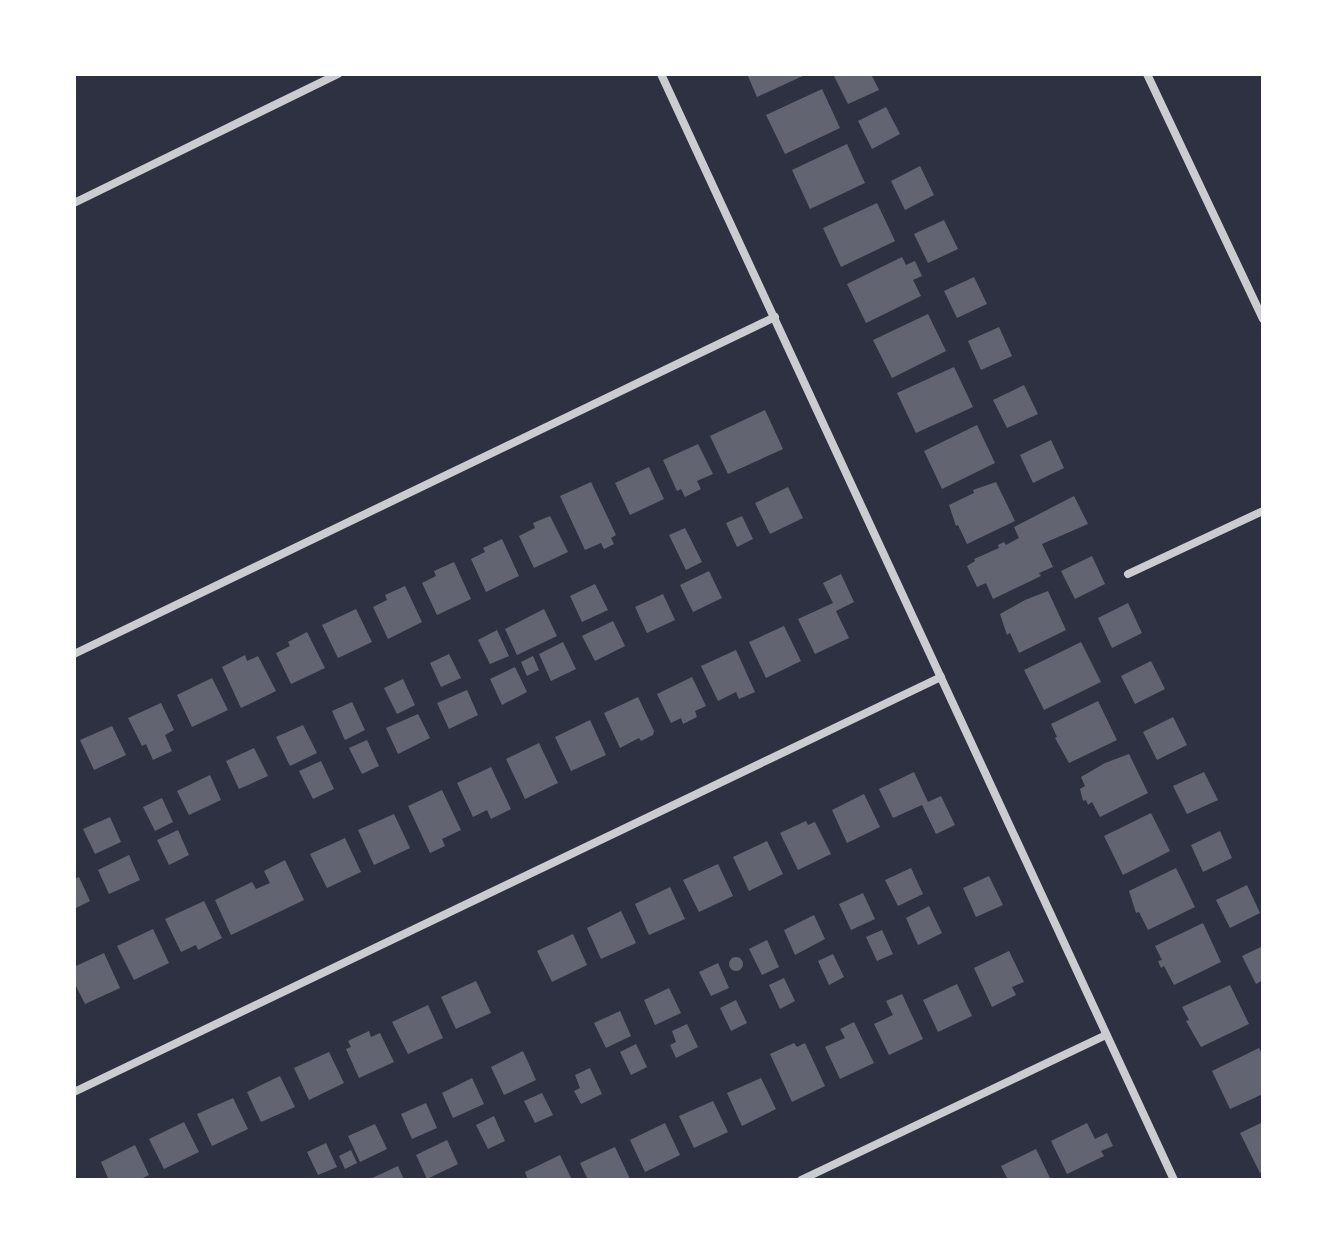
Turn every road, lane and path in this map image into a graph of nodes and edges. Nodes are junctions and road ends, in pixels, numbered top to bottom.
1 (338, 74) edge
2 (661, 74) edge
3 (1147, 74) edge
4 (74, 203) edge
5 (775, 317) junction
6 (1263, 319) edge
7 (1263, 511) edge
8 (1128, 574) dead end
9 (74, 654) edge
10 (941, 677) junction
11 (1106, 1035) junction
12 (74, 1092) edge
13 (801, 1180) edge
14 (1174, 1180) edge

1 - 4 street
2 - 5 street
3 - 6 street
5 - 9 street
5 - 10 street
7 - 8 street
10 - 11 street
10 - 12 street
11 - 13 street
11 - 14 street

